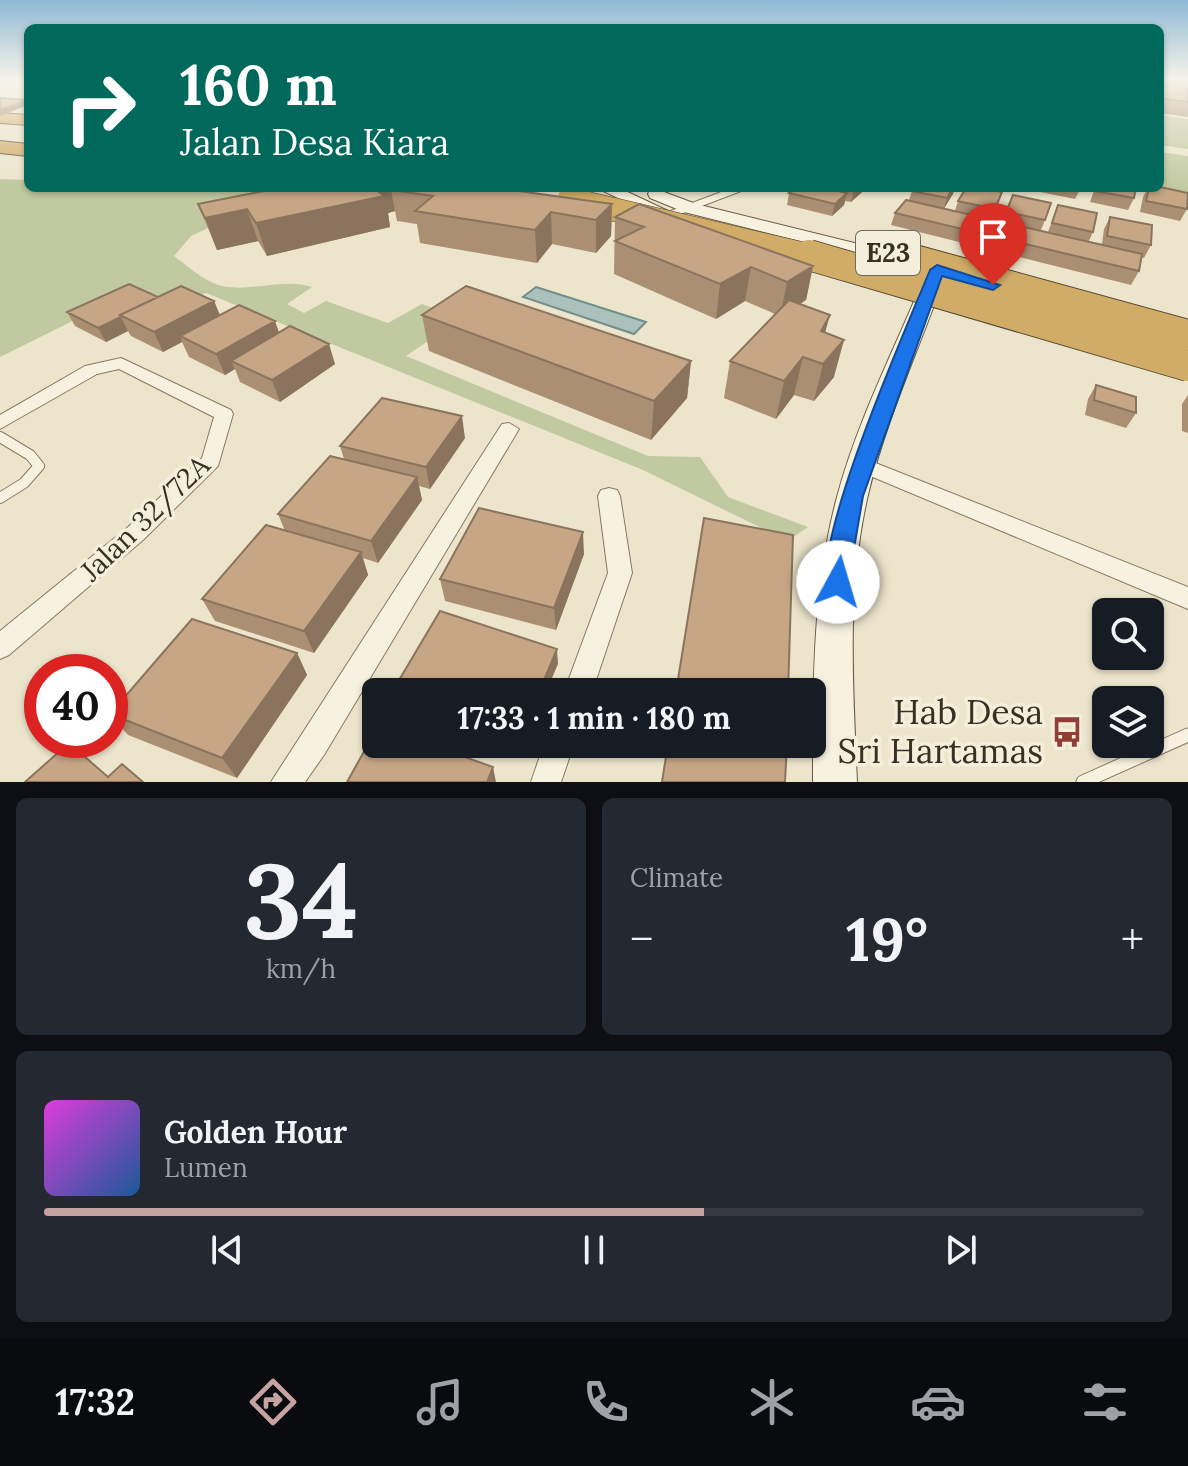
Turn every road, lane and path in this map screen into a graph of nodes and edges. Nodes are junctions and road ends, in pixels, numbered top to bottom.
1 (0, 118) edge
2 (24, 120) edge
3 (0, 147) edge
4 (24, 150) edge
5 (614, 192) edge
6 (651, 192) edge
7 (732, 192) edge
8 (566, 194) edge
9 (690, 208) junction
10 (666, 215) junction
11 (935, 274) junction
12 (1188, 338) edge
13 (1188, 353) edge
14 (1188, 366) edge
15 (0, 423) edge
16 (509, 429) dead end
17 (0, 437) edge
18 (866, 455) junction
19 (609, 496) dead end
20 (0, 498) edge
21 (1188, 598) edge
22 (0, 647) edge
23 (583, 678) edge
24 (1188, 735) edge
25 (554, 758) edge
26 (286, 782) edge
27 (546, 782) edge
28 (835, 782) edge
29 (1083, 782) edge

1 - 2 highway
3 - 4 highway
5 - 10 main road
6 - 9 main road
7 - 9 street
8 - 12 highway, E23, bridge
8 - 13 highway, bridge
8 - 14 highway, bridge
9 - 10 street
9 - 11 main road
10 - 11 main road
11 - 12 main road
11 - 13 main road
11 - 18 main road
15 - 22 street, Jalan 32/72A
16 - 26 street
17 - 20 lane
18 - 21 street
18 - 28 main road
19 - 23 street
24 - 29 lane
25 - 27 street

